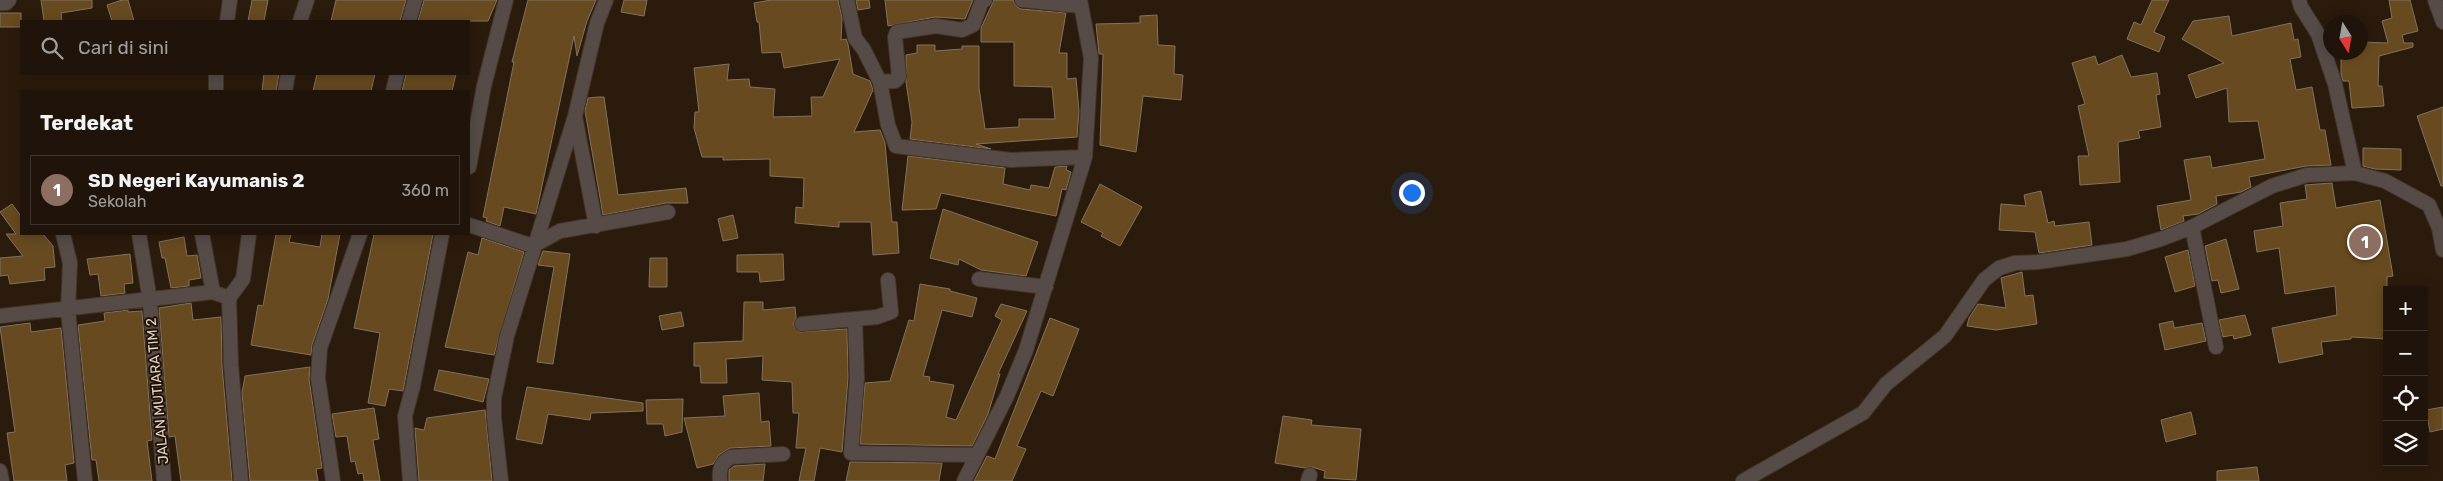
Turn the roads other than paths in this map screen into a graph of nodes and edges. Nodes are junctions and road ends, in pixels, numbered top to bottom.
1 (9, 0) edge
2 (230, 0) edge
3 (306, 0) edge
4 (414, 0) edge
5 (506, 0) edge
6 (606, 0) edge
7 (847, 0) edge
8 (985, 0) edge
9 (1022, 0) edge
10 (2299, 0) edge
11 (2435, 0) edge
12 (0, 2) edge
13 (1080, 3) edge
14 (227, 20) edge
15 (300, 20) edge
16 (409, 20) edge
17 (2443, 22) edge
18 (216, 75) edge
19 (288, 75) edge
20 (397, 75) edge
21 (880, 82) junction
22 (216, 90) edge
23 (285, 90) edge
24 (393, 90) edge
25 (575, 116) junction
26 (1085, 158) junction
27 (470, 162) edge
28 (2355, 173) junction
29 (668, 212) dead end
30 (470, 225) edge
31 (596, 226) junction
32 (2192, 227) junction
33 (63, 235) edge
34 (139, 235) edge
35 (202, 235) edge
36 (249, 235) edge
37 (360, 235) edge
38 (442, 235) edge
39 (533, 246) junction
40 (2443, 250) edge
41 (980, 279) dead end
42 (888, 280) dead end
43 (1046, 287) junction
44 (213, 292) junction
45 (229, 298) junction
46 (150, 301) junction
47 (68, 310) junction
48 (0, 316) edge
49 (855, 319) junction
50 (802, 324) dead end
51 (2216, 347) dead end
52 (783, 454) dead end
53 (976, 455) junction
54 (0, 471) edge
55 (2, 481) edge
56 (85, 481) edge
57 (164, 481) edge
58 (241, 481) edge
59 (333, 481) edge
60 (410, 481) edge
61 (501, 481) edge
62 (720, 481) edge
63 (964, 481) edge
64 (1743, 481) edge

1 - 12 street
2 - 14 street
3 - 15 street
4 - 16 street
5 - 27 street
6 - 25 street
7 - 21 street
8 - 21 street
9 - 13 street
10 - 28 street
11 - 17 street
13 - 26 street
18 - 22 street
19 - 23 street
20 - 24 street
21 - 26 street
25 - 31 street
25 - 39 street
26 - 43 street
28 - 32 street
28 - 40 street
29 - 31 street
30 - 39 street
31 - 39 street
32 - 51 street
32 - 64 street
33 - 47 street
34 - 46 street, JALAN MUTIARA TIM 2
35 - 44 street
36 - 45 street
37 - 59 street
38 - 60 street
39 - 61 street
41 - 43 street
42 - 49 street
43 - 53 street
44 - 45 street
44 - 46 street
45 - 58 street
46 - 47 street
46 - 57 street, JALAN MUTIARA TIM 2
47 - 48 street
47 - 56 street
49 - 50 street
49 - 53 street
52 - 62 street
53 - 63 street
54 - 55 street

